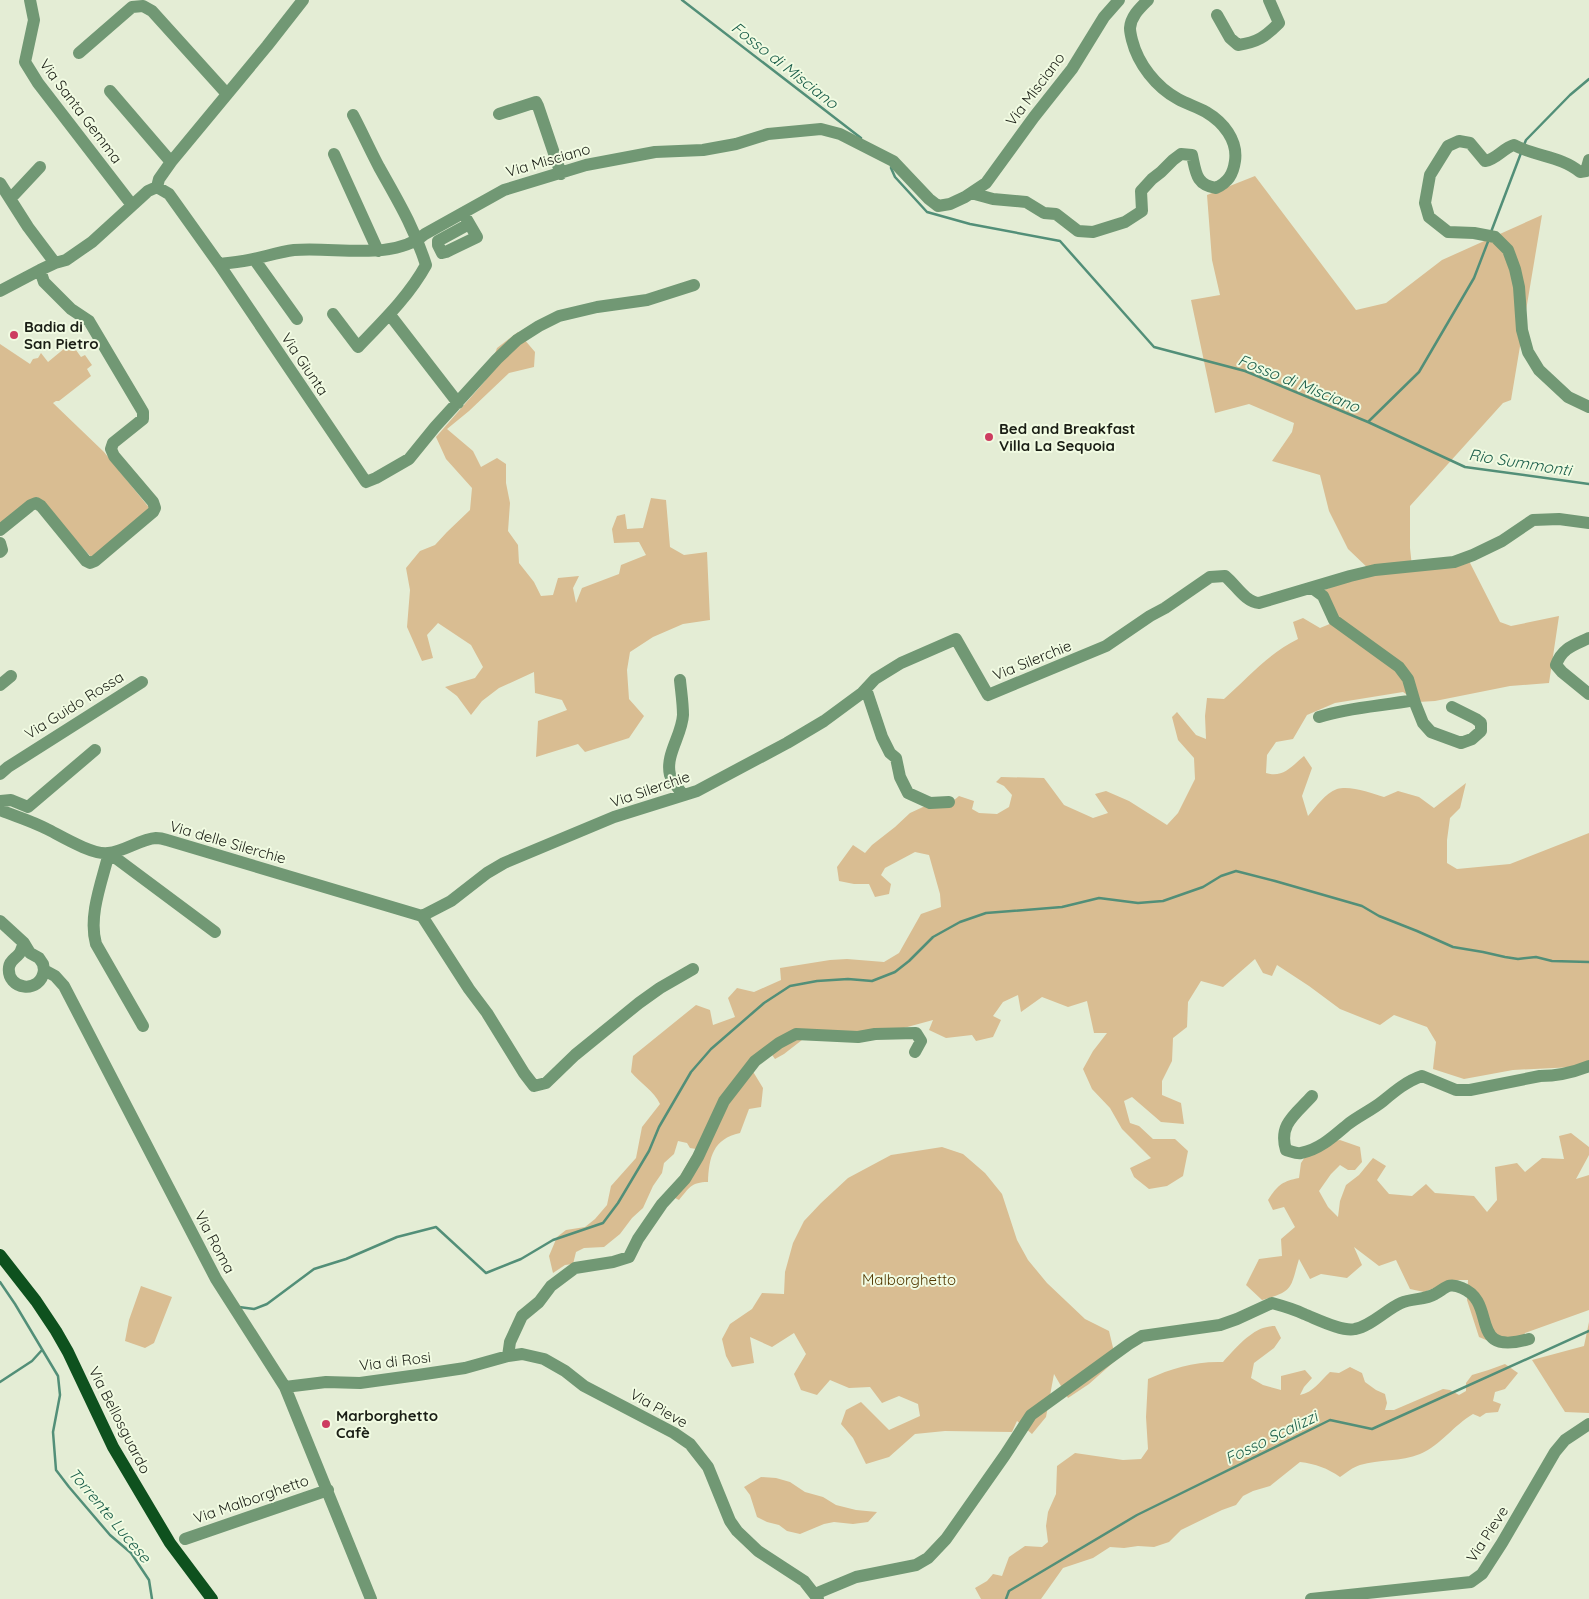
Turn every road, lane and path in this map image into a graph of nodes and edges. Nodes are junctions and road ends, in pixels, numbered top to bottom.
1 (30, 0) edge
2 (303, 0) edge
3 (1119, 0) edge
4 (1148, 0) edge
5 (1268, 0) edge
6 (1217, 15) dead end
7 (79, 53) dead end
8 (110, 91) dead end
9 (227, 94) junction
10 (353, 114) dead end
11 (499, 114) dead end
12 (334, 154) dead end
13 (1589, 160) edge
14 (171, 162) junction
15 (40, 167) dead end
16 (561, 174) junction
17 (0, 183) edge
18 (157, 187) junction
19 (971, 193) junction
20 (10, 198) junction
21 (132, 205) junction
22 (418, 240) junction
23 (378, 251) junction
24 (254, 259) junction
25 (55, 263) junction
26 (219, 264) junction
27 (40, 270) junction
28 (694, 286) dead end
29 (0, 291) edge
30 (333, 314) dead end
31 (390, 315) junction
32 (296, 318) dead end
33 (458, 402) junction
34 (1589, 407) edge
35 (1589, 523) edge
36 (0, 530) edge
37 (0, 544) edge
38 (0, 552) edge
39 (1312, 588) junction
40 (1589, 638) edge
41 (11, 676) dead end
42 (680, 680) dead end
43 (142, 682) dead end
44 (0, 685) edge
45 (866, 689) junction
46 (1589, 694) edge
47 (1414, 700) junction
48 (1452, 707) dead end
49 (1319, 716) dead end
50 (95, 750) dead end
51 (0, 774) edge
52 (683, 795) junction
53 (0, 801) edge
54 (950, 802) dead end
55 (0, 810) edge
56 (109, 854) junction
57 (422, 916) junction
58 (0, 921) edge
59 (215, 932) dead end
60 (24, 950) junction
61 (693, 969) dead end
62 (47, 975) junction
63 (142, 1026) dead end
64 (915, 1052) dead end
65 (1589, 1066) edge
66 (1312, 1096) dead end
67 (0, 1255) edge
68 (1529, 1339) dead end
69 (508, 1356) junction
70 (285, 1387) junction
71 (1589, 1424) edge
72 (328, 1490) junction
73 (185, 1539) dead end
74 (816, 1596) edge
75 (212, 1599) edge
76 (371, 1599) edge
77 (1311, 1599) edge

1 - 21 street, Via Santa Gemma
2 - 9 street
3 - 19 street, Via Misciano
4 - 19 street
5 - 6 street
7 - 9 street
8 - 14 street
9 - 14 street
10 - 22 street
11 - 16 street
12 - 23 street
13 - 34 street
14 - 18 street
15 - 20 street
16 - 19 street, Via Misciano
16 - 22 street, Via Misciano
17 - 20 street
18 - 21 street
18 - 26 street
20 - 25 street
21 - 25 street
22 - 23 street, Via Misciano
22 - 31 street
23 - 24 street, Via Misciano
24 - 26 street, Via Misciano
24 - 32 street
25 - 27 street
26 - 33 street, Via Giunta
27 - 29 street
27 - 36 street
28 - 33 street
30 - 31 street
31 - 33 street
35 - 39 street, Via Silerchie
37 - 38 street
39 - 45 street, Via Silerchie
39 - 47 street
40 - 46 street
41 - 44 street
42 - 52 street
43 - 51 street, Via Guido Rossa
45 - 52 street, Via Silerchie
45 - 54 street
47 - 48 street
47 - 49 street
50 - 53 street
52 - 57 street, Via Silerchie
55 - 56 street
56 - 57 street, Via delle Silerchie
56 - 59 street
56 - 63 street
57 - 61 street
58 - 60 street, Via Roma
60 - 62 street, Via Roma
60 - 62 street
62 - 70 street, Via Roma
64 - 69 street
65 - 66 street
67 - 75 main road, Via Bellosguardo
68 - 74 street
69 - 70 street, Via di Rosi
69 - 74 street, Via Pieve
70 - 72 street, Via Roma
71 - 77 street, Via Pieve
72 - 73 street, Via Malborghetto
72 - 76 street, Via Roma

